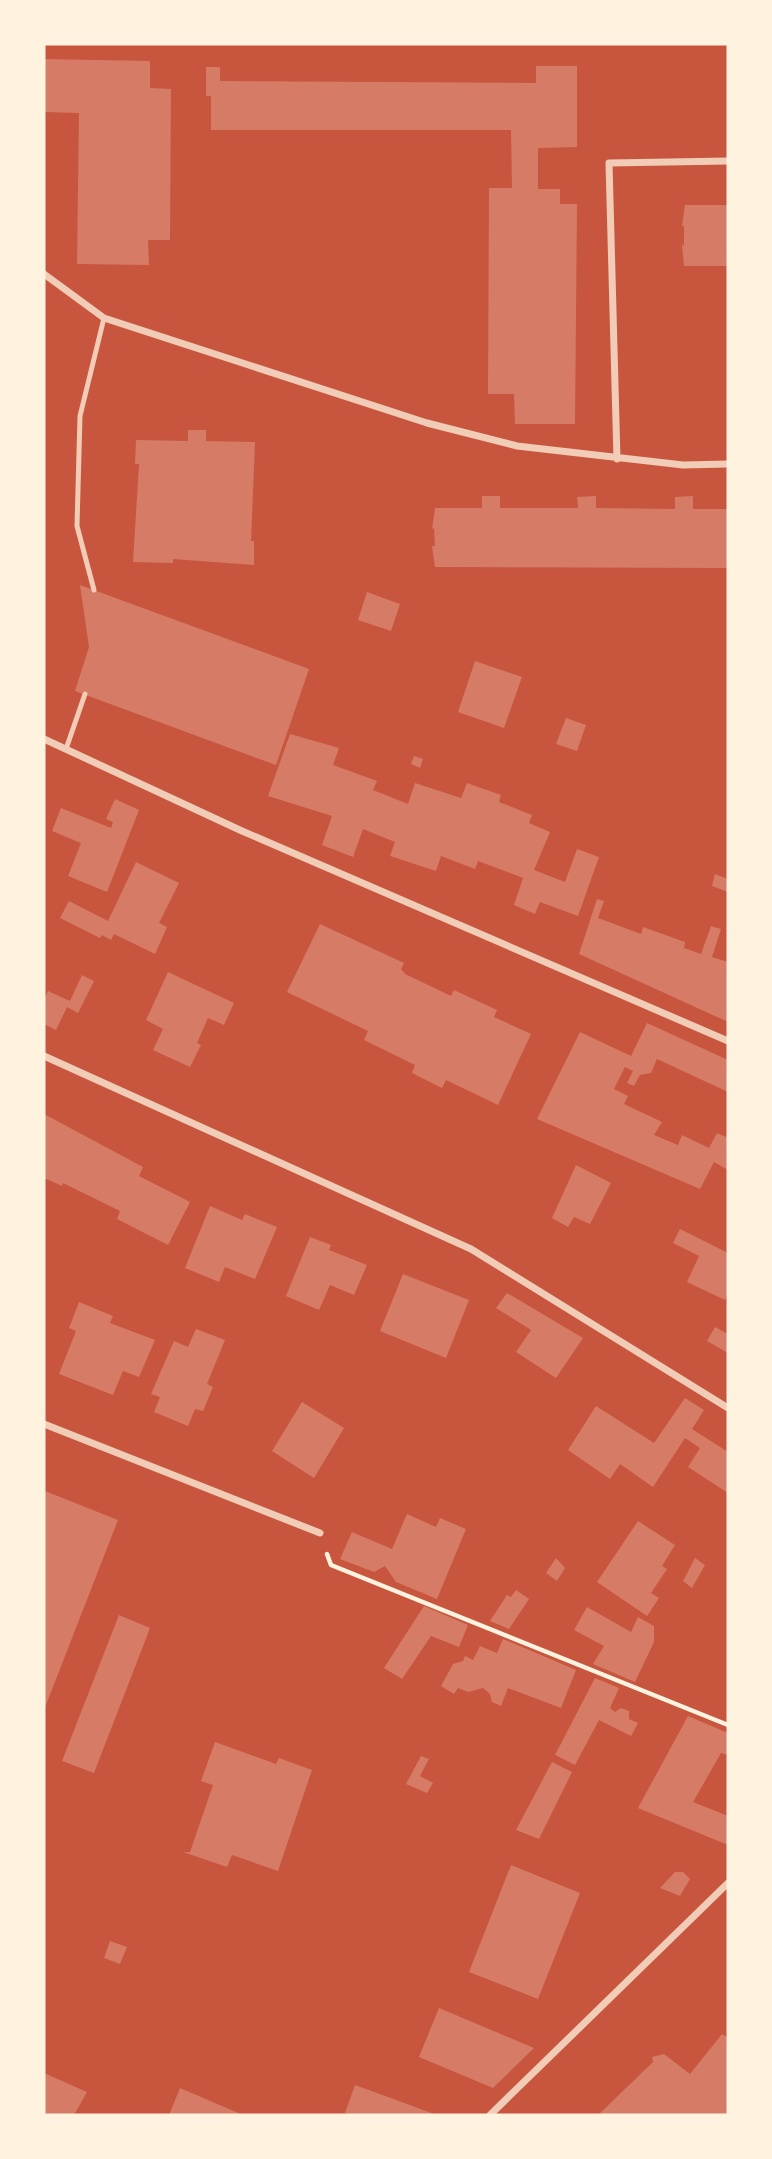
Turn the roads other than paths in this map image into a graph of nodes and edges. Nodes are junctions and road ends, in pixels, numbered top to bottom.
1 (728, 161) edge
2 (44, 274) edge
3 (104, 318) junction
4 (617, 459) junction
5 (728, 464) edge
6 (94, 590) dead end
7 (85, 694) dead end
8 (44, 739) edge
9 (66, 749) junction
10 (728, 1041) edge
11 (44, 1056) edge
12 (728, 1408) edge
13 (44, 1424) edge
14 (320, 1533) road end
15 (728, 1882) edge
16 (490, 2115) edge

1 - 4 street
2 - 3 street
3 - 4 street
3 - 6 lane
4 - 5 street
7 - 9 lane
8 - 9 street
9 - 10 street
11 - 12 street
13 - 14 street
15 - 16 street

